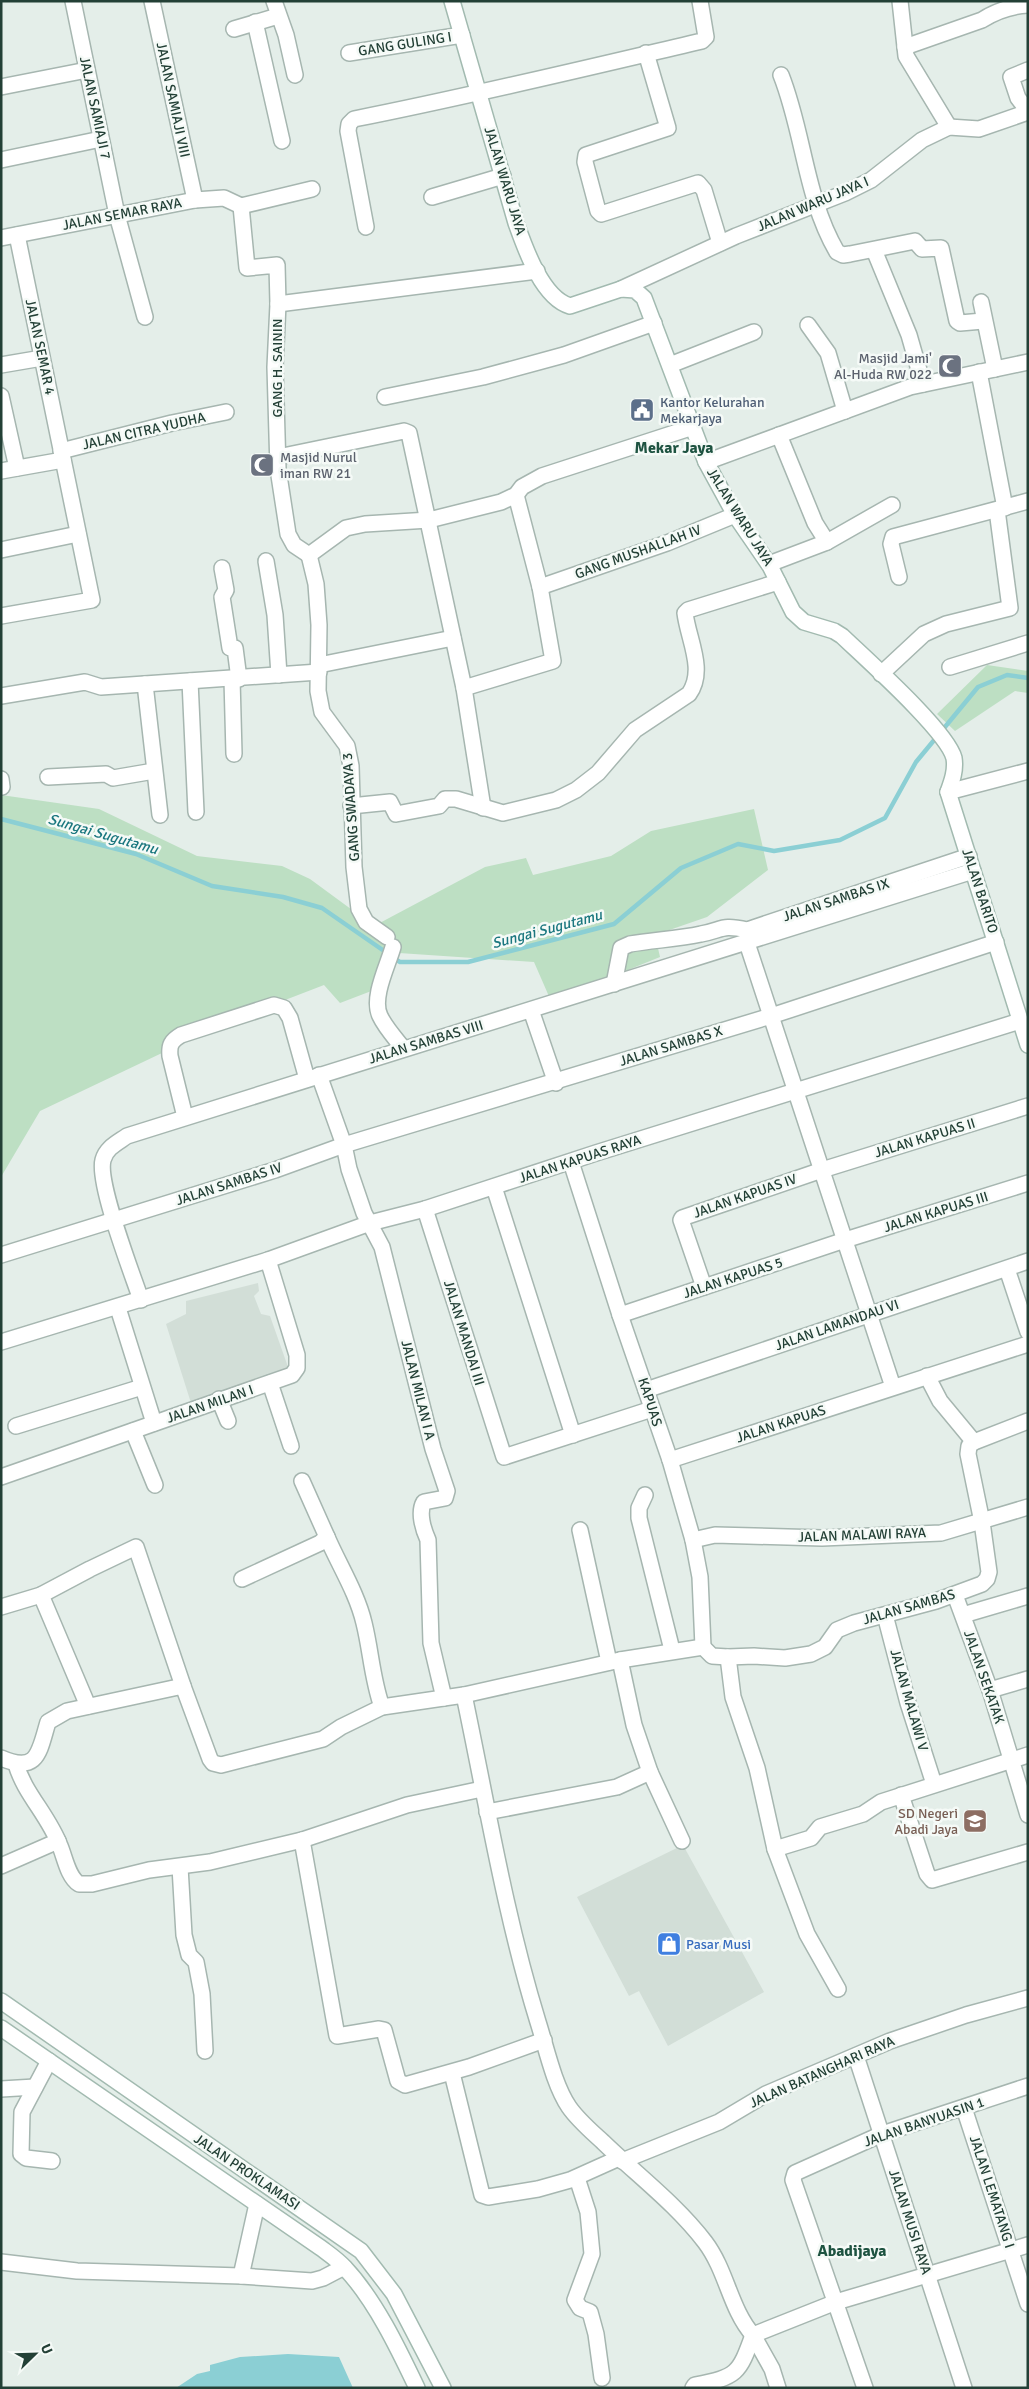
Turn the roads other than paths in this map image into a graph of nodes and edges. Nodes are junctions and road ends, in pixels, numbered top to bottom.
1 (73, 1) edge
2 (152, 1) edge
3 (452, 1) edge
4 (700, 1) edge
5 (900, 1) edge
6 (1018, 4) edge
7 (276, 8) edge
8 (255, 22) junction
9 (234, 29) dead end
10 (462, 35) junction
11 (905, 47) junction
12 (349, 53) dead end
13 (646, 53) junction
14 (87, 70) junction
15 (1028, 70) edge
16 (295, 75) dead end
17 (780, 75) dead end
18 (1, 87) edge
19 (478, 95) junction
20 (1028, 111) edge
21 (949, 127) junction
22 (101, 140) junction
23 (282, 141) dead end
24 (1, 160) edge
25 (503, 176) junction
26 (312, 189) dead end
27 (432, 197) dead end
28 (194, 200) junction
29 (816, 205) junction
30 (241, 206) junction
31 (117, 215) junction
32 (366, 227) dead end
33 (17, 235) junction
34 (1, 238) edge
35 (720, 243) junction
36 (874, 250) junction
37 (537, 271) junction
38 (621, 289) junction
39 (981, 302) dead end
40 (278, 304) junction
41 (146, 317) dead end
42 (983, 321) junction
43 (654, 323) junction
44 (808, 325) dead end
45 (754, 332) dead end
46 (42, 358) junction
47 (1028, 362) edge
48 (1, 365) edge
49 (670, 365) junction
50 (995, 369) junction
51 (979, 372) junction
52 (923, 384) junction
53 (1, 396) edge
54 (385, 397) dead end
55 (845, 411) junction
56 (226, 412) dead end
57 (693, 427) junction
58 (779, 435) junction
59 (62, 456) junction
60 (278, 457) junction
61 (706, 462) junction
62 (17, 468) junction
63 (1, 471) edge
64 (516, 495) junction
65 (1028, 501) edge
66 (892, 505) dead end
67 (1001, 509) junction
68 (735, 515) junction
69 (429, 520) junction
70 (78, 534) junction
71 (827, 542) junction
72 (1, 550) edge
73 (309, 555) junction
74 (266, 561) dead end
75 (769, 564) junction
76 (222, 568) dead end
77 (899, 578) dead end
78 (778, 582) junction
79 (540, 587) junction
80 (1, 616) edge
81 (453, 638) junction
82 (1028, 643) edge
83 (950, 667) dead end
84 (319, 668) junction
85 (881, 674) junction
86 (279, 675) junction
87 (235, 679) junction
88 (190, 681) junction
89 (145, 684) junction
90 (464, 688) junction
91 (1, 696) edge
92 (234, 754) dead end
93 (154, 771) junction
94 (1028, 771) edge
95 (48, 777) dead end
96 (948, 792) junction
97 (352, 806) junction
98 (483, 808) junction
99 (196, 812) dead end
100 (160, 815) dead end
101 (971, 863) junction
102 (996, 942) junction
103 (747, 943) junction
104 (614, 984) junction
105 (531, 1010) junction
106 (771, 1016) junction
107 (1023, 1017) edge
108 (1028, 1044) edge
109 (403, 1048) junction
110 (313, 1077) junction
111 (556, 1083) junction
112 (797, 1090) junction
113 (1028, 1106) edge
114 (185, 1117) junction
115 (344, 1145) junction
116 (572, 1162) junction
117 (822, 1170) junction
118 (1028, 1183) edge
119 (494, 1187) junction
120 (425, 1209) junction
121 (114, 1221) junction
122 (370, 1224) junction
123 (845, 1240) junction
124 (1, 1255) edge
125 (268, 1260) junction
126 (1028, 1261) edge
127 (1007, 1269) junction
128 (704, 1287) junction
129 (141, 1300) junction
130 (118, 1308) junction
131 (868, 1314) junction
132 (620, 1315) junction
133 (1028, 1332) edge
134 (1, 1342) edge
135 (1028, 1344) edge
136 (927, 1376) junction
137 (270, 1383) junction
138 (142, 1387) junction
139 (893, 1387) junction
140 (646, 1390) junction
141 (219, 1399) junction
142 (652, 1409) junction
143 (228, 1421) dead end
144 (1028, 1421) edge
145 (154, 1423) junction
146 (16, 1426) dead end
147 (133, 1431) junction
148 (573, 1434) junction
149 (974, 1442) junction
150 (291, 1446) dead end
151 (670, 1460) junction
152 (8, 1474) edge
153 (302, 1481) dead end
154 (155, 1485) dead end
155 (644, 1495) dead end
156 (1028, 1507) edge
157 (982, 1522) junction
158 (580, 1530) dead end
159 (327, 1537) junction
160 (693, 1540) junction
161 (242, 1579) dead end
162 (41, 1595) junction
163 (955, 1595) junction
164 (1028, 1596) edge
165 (1, 1607) edge
166 (885, 1615) junction
167 (963, 1615) junction
168 (703, 1646) junction
169 (672, 1650) junction
170 (728, 1657) junction
171 (614, 1661) junction
172 (1028, 1678) edge
173 (183, 1686) junction
174 (990, 1690) junction
175 (464, 1695) junction
176 (444, 1698) junction
177 (88, 1706) junction
178 (382, 1707) junction
179 (1028, 1755) edge
180 (1, 1758) edge
181 (1011, 1760) junction
182 (16, 1764) junction
183 (650, 1772) junction
184 (934, 1784) junction
185 (482, 1789) junction
186 (901, 1795) junction
187 (487, 1812) junction
188 (1028, 1815) edge
189 (302, 1840) junction
190 (58, 1841) junction
191 (682, 1842) dead end
192 (775, 1849) junction
193 (1028, 1852) edge
194 (1, 1866) edge
195 (180, 1867) junction
196 (838, 1989) dead end
197 (1028, 1998) edge
198 (1, 2001) edge
199 (1, 2028) edge
200 (544, 2040) junction
201 (204, 2051) dead end
202 (856, 2056) junction
203 (49, 2061) junction
204 (452, 2073) junction
205 (1028, 2086) edge
206 (35, 2087) junction
207 (1, 2089) edge
208 (964, 2108) junction
209 (882, 2134) junction
210 (621, 2159) junction
211 (52, 2161) dead end
212 (577, 2178) junction
213 (257, 2204) junction
214 (1028, 2245) edge
215 (1011, 2249) junction
216 (1, 2262) edge
217 (344, 2267) junction
218 (375, 2268) junction
219 (927, 2275) junction
220 (241, 2276) junction
221 (360, 2286) junction
222 (836, 2302) junction
223 (1028, 2304) edge
224 (753, 2335) junction
225 (602, 2378) dead end
226 (417, 2388) edge
227 (443, 2388) edge
228 (693, 2388) edge
229 (778, 2388) edge
230 (865, 2388) edge
231 (964, 2388) edge

1 - 14 street, JALAN SAMIAJI 7
2 - 28 street, JALAN SAMIAJI VIII
3 - 10 street, JALAN WARU JAYA
4 - 13 street
5 - 11 street
6 - 11 street
7 - 8 street
7 - 16 street
8 - 9 street
8 - 23 street
10 - 12 street, GANG GULING I
10 - 19 street, JALAN WARU JAYA
11 - 21 street
13 - 19 street
13 - 35 street
14 - 18 street
14 - 22 street, JALAN SAMIAJI 7
15 - 20 street
17 - 29 street
19 - 25 street, JALAN WARU JAYA
19 - 32 street
20 - 21 street, JALAN WARU JAYA I
21 - 29 street, JALAN WARU JAYA I
22 - 24 street
22 - 31 street, JALAN SAMIAJI 7
25 - 27 street
25 - 37 street, JALAN WARU JAYA
26 - 30 street
28 - 30 street, JALAN SEMAR RAYA
28 - 31 street, JALAN SEMAR RAYA
29 - 35 street, JALAN WARU JAYA I
29 - 36 street
30 - 40 street, GANG H. SAININ
31 - 33 street, JALAN SEMAR RAYA
31 - 41 street, JALAN SAMIAJI 7
33 - 34 street, JALAN SEMAR RAYA
33 - 46 street, JALAN SEMAR 4
35 - 38 street, JALAN WARU JAYA I
36 - 42 street
36 - 52 street
37 - 38 street, JALAN WARU JAYA
37 - 40 street
38 - 43 street, JALAN WARU JAYA
39 - 42 street
40 - 60 street, GANG H. SAININ
42 - 50 street
43 - 49 street, JALAN WARU JAYA
43 - 54 street
44 - 55 street
45 - 49 street
46 - 48 street
46 - 59 street, JALAN SEMAR 4
47 - 50 street
49 - 57 street, JALAN WARU JAYA
50 - 51 street
51 - 52 street
51 - 67 street
52 - 55 street
53 - 62 street
55 - 58 street
56 - 59 street, JALAN CITRA YUDHA
57 - 61 street, JALAN WARU JAYA
57 - 64 street
58 - 61 street
58 - 71 street
59 - 62 street, JALAN CITRA YUDHA
59 - 70 street, JALAN SEMAR 4
60 - 69 street
60 - 73 street, GANG H. SAININ
61 - 68 street, JALAN WARU JAYA
62 - 63 street, JALAN CITRA YUDHA
64 - 69 street
64 - 79 street
65 - 67 street
66 - 71 street
67 - 77 street
67 - 85 street
68 - 75 street, JALAN WARU JAYA
68 - 79 street, GANG MUSHALLAH IV
69 - 73 street
69 - 81 street
70 - 72 street
70 - 80 street, JALAN SEMAR 4
71 - 75 street
73 - 84 street, GANG SWADAYA 3
74 - 86 street
75 - 78 street, JALAN WARU JAYA
76 - 87 street
78 - 85 street, JALAN WARU JAYA
78 - 98 street
79 - 90 street
81 - 84 street
81 - 90 street
82 - 83 street
84 - 86 street
84 - 97 street, GANG SWADAYA 3
85 - 96 street, JALAN WARU JAYA
86 - 87 street
87 - 88 street
87 - 92 street
88 - 89 street
88 - 99 street
89 - 91 street
89 - 93 street
90 - 98 street
93 - 95 street
93 - 100 street
94 - 96 street
96 - 101 street, JALAN BARITO
97 - 98 street
97 - 109 street, GANG SWADAYA 3
101 - 102 street, JALAN BARITO
101 - 103 street, JALAN SAMBAS VIII
101 - 104 street, JALAN SAMBAS IX
102 - 106 street, JALAN SAMBAS X
102 - 107 street, JALAN BARITO
103 - 104 street, JALAN SAMBAS VIII
103 - 106 street
104 - 105 street, JALAN SAMBAS VIII
105 - 109 street, JALAN SAMBAS VIII
105 - 111 street
106 - 111 street, JALAN SAMBAS X
106 - 112 street
107 - 108 street, JALAN BARITO
107 - 112 street, JALAN KAPUAS RAYA
109 - 110 street, JALAN SAMBAS VIII
110 - 114 street, JALAN SAMBAS VIII
110 - 114 street
110 - 115 street
111 - 115 street, JALAN SAMBAS X
112 - 116 street, JALAN KAPUAS RAYA
112 - 117 street
113 - 117 street, JALAN KAPUAS II
114 - 121 street, JALAN SAMBAS VIII
115 - 121 street, JALAN SAMBAS IV
115 - 122 street
116 - 119 street, JALAN KAPUAS RAYA
116 - 132 street, KAPUAS
117 - 123 street
117 - 128 street, JALAN KAPUAS IV
118 - 123 street, JALAN KAPUAS III
119 - 120 street, JALAN KAPUAS RAYA
119 - 148 street
120 - 122 street, JALAN KAPUAS RAYA
120 - 148 street, JALAN MANDAI III
121 - 124 street, JALAN SAMBAS IV
121 - 129 street
122 - 125 street, JALAN KAPUAS RAYA
122 - 176 street, JALAN MILAN I A
123 - 128 street, JALAN KAPUAS 5
123 - 131 street
125 - 129 street, JALAN KAPUAS RAYA
125 - 137 street, JALAN MILAN I
126 - 127 street, JALAN LAMANDAU VI
127 - 131 street, JALAN LAMANDAU VI
127 - 133 street
128 - 132 street, JALAN KAPUAS 5
129 - 130 street, JALAN KAPUAS RAYA
130 - 134 street, JALAN KAPUAS RAYA
130 - 138 street
131 - 139 street
131 - 140 street, JALAN LAMANDAU VI
132 - 140 street, KAPUAS
135 - 136 street, JALAN KAPUAS
136 - 139 street, JALAN KAPUAS
136 - 149 street
137 - 141 street, JALAN MILAN I
137 - 150 street
138 - 145 street
138 - 146 street
139 - 151 street, JALAN KAPUAS
140 - 142 street, KAPUAS
141 - 143 street
141 - 145 street, JALAN MILAN I
142 - 148 street
142 - 151 street, KAPUAS
144 - 149 street
145 - 147 street, JALAN MILAN I
147 - 152 street, JALAN MILAN I
147 - 154 street
149 - 157 street, JALAN SAMBAS
151 - 160 street, KAPUAS
153 - 159 street
155 - 169 street
156 - 157 street, JALAN MALAWI RAYA
157 - 160 street, JALAN MALAWI RAYA
157 - 163 street, JALAN SAMBAS
158 - 171 street
159 - 161 street
159 - 178 street
160 - 168 street, KAPUAS
162 - 165 street
162 - 173 street
162 - 177 street
163 - 166 street, JALAN SAMBAS
163 - 167 street, JALAN SEKATAK
164 - 167 street
166 - 170 street, JALAN SAMBAS
166 - 184 street, JALAN MALAWI V
167 - 174 street, JALAN SEKATAK
168 - 169 street
168 - 170 street, JALAN SAMBAS
169 - 171 street
170 - 192 street
171 - 175 street
171 - 183 street
172 - 174 street
173 - 177 street
173 - 178 street
174 - 181 street, JALAN SEKATAK
175 - 176 street
175 - 185 street
176 - 178 street
177 - 182 street
179 - 181 street
180 - 182 street
181 - 184 street
181 - 188 street, JALAN SEKATAK
182 - 190 street
183 - 187 street
183 - 191 street
184 - 186 street
185 - 187 street
185 - 189 street
186 - 192 street
186 - 193 street
187 - 200 street
189 - 195 street
189 - 204 street
190 - 194 street
190 - 195 street
192 - 196 street
195 - 201 street
197 - 202 street, JALAN BATANGHARI RAYA
198 - 218 street, JALAN PROKLAMASI
199 - 203 street, JALAN PROKLAMASI
200 - 204 street
200 - 210 street
202 - 209 street, JALAN MUSI RAYA
202 - 210 street, JALAN BATANGHARI RAYA
203 - 206 street
203 - 213 street, JALAN PROKLAMASI
204 - 212 street, JALAN BATANGHARI RAYA
205 - 208 street, JALAN BANYUASIN 1
206 - 207 street
206 - 211 street
208 - 209 street, JALAN BANYUASIN 1
208 - 215 street, JALAN LEMATANG I
209 - 219 street, JALAN MUSI RAYA
209 - 222 street, JALAN BANYUASIN 1
210 - 212 street, JALAN BATANGHARI RAYA
210 - 224 street
212 - 225 street
213 - 217 street, JALAN PROKLAMASI
213 - 220 street
214 - 215 street
215 - 219 street
215 - 223 street, JALAN LEMATANG I
216 - 220 street
217 - 220 street
217 - 221 street, JALAN PROKLAMASI
218 - 221 street
218 - 227 street, JALAN PROKLAMASI
219 - 222 street
219 - 231 street, JALAN MUSI RAYA
221 - 226 street, JALAN PROKLAMASI
222 - 224 street
222 - 230 street
224 - 228 street
224 - 229 street

